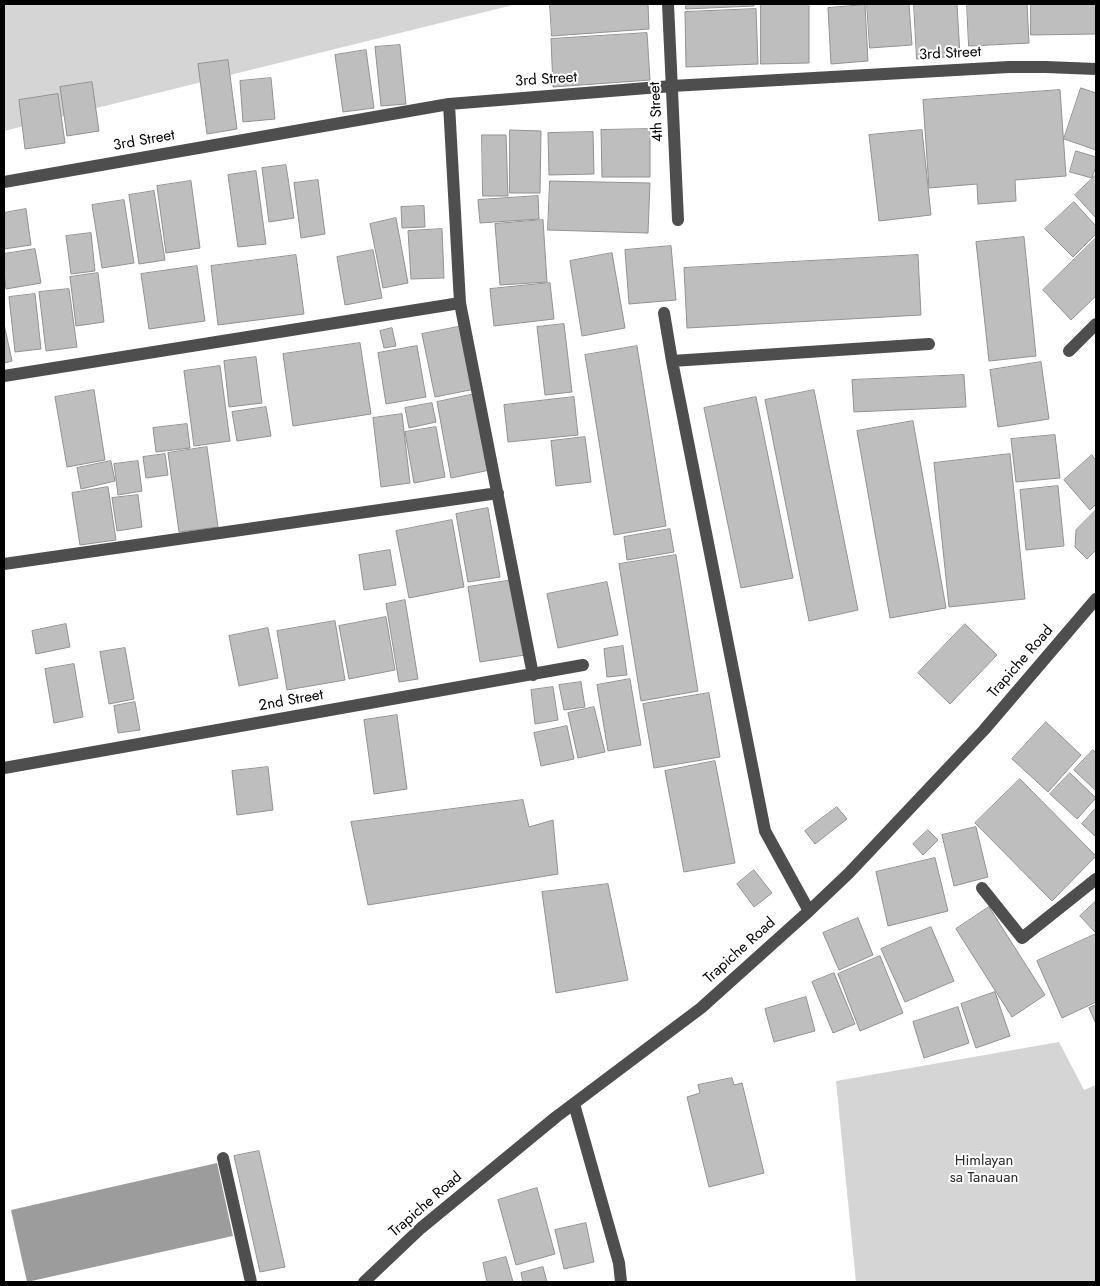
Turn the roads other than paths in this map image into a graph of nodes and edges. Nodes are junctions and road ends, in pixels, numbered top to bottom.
1 (668, 4) edge
2 (1096, 69) edge
3 (672, 86) junction
4 (449, 104) junction
5 (4, 182) edge
6 (678, 220) dead end
7 (460, 302) junction
8 (664, 313) dead end
9 (1096, 324) edge
10 (929, 344) dead end
11 (1069, 351) dead end
12 (672, 361) junction
13 (4, 376) edge
14 (498, 493) junction
15 (4, 564) edge
16 (1096, 598) edge
17 (583, 665) dead end
18 (533, 674) junction
19 (4, 768) edge
20 (1096, 879) edge
21 (982, 888) dead end
22 (809, 911) junction
23 (574, 1104) junction
24 (223, 1158) dead end
25 (251, 1282) edge
26 (364, 1282) edge
27 (622, 1282) edge

1 - 3 street, 4th Street
2 - 3 street, 3rd Street
3 - 4 street, 3rd Street
3 - 6 street, 4th Street
4 - 5 street, 3rd Street
4 - 7 street
7 - 13 street
7 - 14 street
8 - 12 street
9 - 11 street
10 - 12 street
12 - 22 street
14 - 15 street
14 - 18 street
16 - 22 street, Trapiche Road
17 - 18 street, 2nd Street
18 - 19 street, 2nd Street
20 - 21 street
22 - 23 street, Trapiche Road
23 - 26 street, Trapiche Road
23 - 27 street
24 - 25 street

